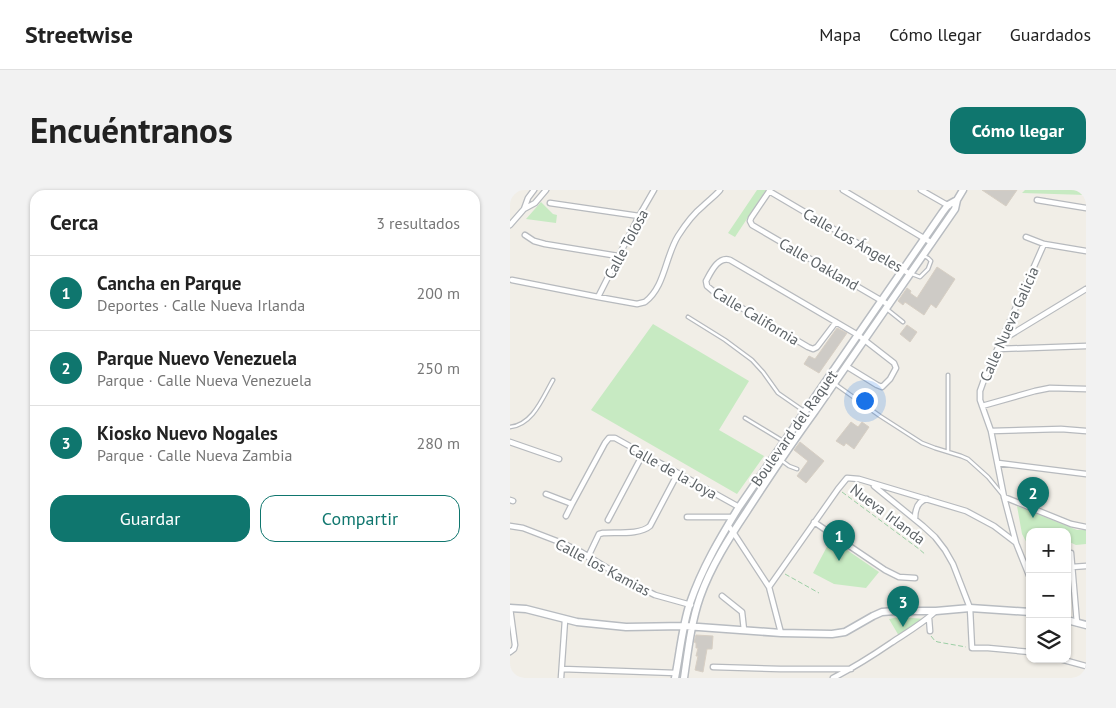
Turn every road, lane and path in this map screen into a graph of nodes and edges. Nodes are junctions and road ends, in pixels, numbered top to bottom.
1 (534, 190) edge
2 (546, 190) edge
3 (654, 190) edge
4 (720, 190) edge
5 (843, 190) edge
6 (921, 190) edge
7 (963, 190) edge
8 (769, 191) edge
9 (957, 200) junction
10 (1037, 200) dead end
11 (550, 203) dead end
12 (948, 205) junction
13 (1086, 208) edge
14 (524, 209) junction
15 (955, 209) junction
16 (639, 216) junction
17 (510, 225) edge
18 (525, 235) dead end
19 (1026, 237) dead end
20 (925, 238) junction
21 (932, 243) junction
22 (1044, 244) junction
23 (1086, 252) edge
24 (923, 255) junction
25 (618, 256) junction
26 (903, 270) junction
27 (910, 274) junction
28 (512, 280) dead end
29 (1086, 289) edge
30 (598, 298) junction
31 (882, 300) junction
32 (888, 307) junction
33 (688, 317) dead end
34 (836, 322) junction
35 (903, 322) dead end
36 (858, 335) junction
37 (865, 340) junction
38 (1001, 340) junction
39 (1086, 346) edge
40 (998, 349) junction
41 (846, 366) junction
42 (948, 375) dead end
43 (553, 380) dead end
44 (831, 381) junction
45 (1086, 389) edge
46 (982, 406) junction
47 (806, 412) junction
48 (745, 418) dead end
49 (510, 427) edge
50 (991, 431) junction
51 (1086, 431) edge
52 (785, 441) junction
53 (510, 442) edge
54 (948, 452) junction
55 (643, 454) junction
56 (559, 459) dead end
57 (780, 460) junction
58 (998, 463) junction
59 (797, 469) dead end
60 (678, 473) junction
61 (1086, 474) edge
62 (871, 483) junction
63 (838, 489) junction
64 (546, 494) dead end
65 (1004, 497) junction
66 (928, 499) junction
67 (572, 504) junction
68 (739, 507) junction
69 (566, 516) dead end
70 (687, 517) dead end
71 (733, 517) junction
72 (915, 519) junction
73 (608, 520) dead end
74 (814, 522) junction
75 (728, 525) junction
76 (510, 526) edge
77 (1086, 527) edge
78 (733, 532) junction
79 (1016, 543) junction
80 (1071, 553) dead end
81 (926, 555) dead end
82 (588, 556) junction
83 (1086, 566) edge
84 (1072, 567) junction
85 (780, 572) junction
86 (1028, 573) edge
87 (914, 578) dead end
88 (769, 587) junction
89 (819, 593) dead end
90 (722, 596) dead end
91 (693, 605) junction
92 (510, 608) edge
93 (970, 608) junction
94 (936, 612) junction
95 (1026, 612) edge
96 (929, 618) junction
97 (565, 620) junction
98 (1071, 621) edge
99 (1077, 623) junction
100 (1086, 625) edge
101 (688, 627) junction
102 (744, 630) junction
103 (930, 631) joint
104 (781, 633) junction
105 (972, 648) junction
106 (510, 652) edge
107 (1026, 652) edge
108 (1071, 662) edge
109 (713, 666) dead end
110 (1086, 666) edge
111 (562, 669) junction
112 (851, 669) junction
113 (676, 675) edge
114 (561, 678) edge
115 (684, 678) edge
116 (833, 678) edge

1 - 14 street
2 - 14 street
3 - 16 street, Calle Tolosa
4 - 30 street
5 - 20 street
6 - 12 street
7 - 9 street, Boulevard del Raquet
8 - 26 street, Calle Los Ángeles
8 - 31 street, Calle Oakland
9 - 12 street, Boulevard del Raquet
9 - 15 street, Boulevard del Raquet
10 - 13 street
11 - 16 street
12 - 15 street
12 - 20 street, Boulevard del Raquet
14 - 17 street
15 - 21 street, Boulevard del Raquet
16 - 25 street, Calle Tolosa
18 - 25 street
19 - 22 street
20 - 21 street
20 - 26 street, Boulevard del Raquet
21 - 24 street, Boulevard del Raquet
22 - 23 street
22 - 38 street, Calle Nueva Galicia
24 - 27 street, Boulevard del Raquet
24 - 27 lane
25 - 30 street, Calle Tolosa
26 - 27 street, Calle Los Ángeles
26 - 31 street, Boulevard del Raquet
27 - 32 street, Boulevard del Raquet
28 - 30 street
29 - 38 street
31 - 32 street, Calle Oakland
31 - 36 street, Boulevard del Raquet
32 - 35 lane
32 - 37 street, Boulevard del Raquet
33 - 47 lane
34 - 34 street, Calle California
34 - 36 street, Calle California
36 - 37 street, Calle California
36 - 44 street, Boulevard del Raquet
37 - 41 street, Boulevard del Raquet
37 - 41 street, Calle California
38 - 40 street, Calle Nueva Galicia
39 - 40 street
40 - 46 street, Calle Nueva Galicia
41 - 44 street, Boulevard del Raquet
42 - 54 lane
43 - 49 lane
44 - 47 street, Boulevard del Raquet
44 - 54 lane
44 - 57 street, Boulevard del Raquet
45 - 46 street
46 - 50 street, Calle Nueva Galicia
47 - 52 street, Boulevard del Raquet
48 - 52 lane
50 - 51 street
50 - 58 street, Calle Nueva Galicia
52 - 68 street, Boulevard del Raquet
53 - 56 street
54 - 65 lane
55 - 60 street, Calle de la Joya
55 - 67 street, Calle de la Joya
55 - 73 street
57 - 59 lane
57 - 78 street, Boulevard del Raquet
58 - 61 street
58 - 65 street, Calle Nueva Galicia
60 - 68 street, Calle de la Joya
60 - 82 street
62 - 63 street
62 - 66 street
62 - 72 street
63 - 74 street
63 - 81 path, Nueva Irlanda
64 - 67 street
65 - 77 street
65 - 79 street, Calle Nueva Galicia
66 - 72 street
66 - 79 street
67 - 69 street
68 - 71 street, Boulevard del Raquet
70 - 71 street
71 - 75 street, Boulevard del Raquet
72 - 93 street
74 - 85 street
74 - 87 street
75 - 78 street
75 - 91 street, Boulevard del Raquet
76 - 82 street, Calle los Kamias
78 - 88 street
78 - 91 street, Boulevard del Raquet
79 - 86 street, Calle Nueva Galicia
80 - 84 street
82 - 91 street, Calle los Kamias
83 - 84 street
84 - 99 street
85 - 88 street
85 - 89 path
88 - 104 street
90 - 102 street
91 - 101 street, Boulevard del Raquet
92 - 97 street
92 - 106 street
93 - 94 street
93 - 95 street
93 - 105 street
94 - 96 street
94 - 104 street
96 - 103 street
96 - 112 street
97 - 101 street
97 - 111 street
98 - 99 street
99 - 100 street
101 - 102 street
101 - 113 street, Boulevard del Raquet
101 - 115 street, Boulevard del Raquet
102 - 104 street
103 - 105 path
105 - 107 street
108 - 110 street
109 - 112 street
111 - 113 street
111 - 114 street
112 - 116 street

